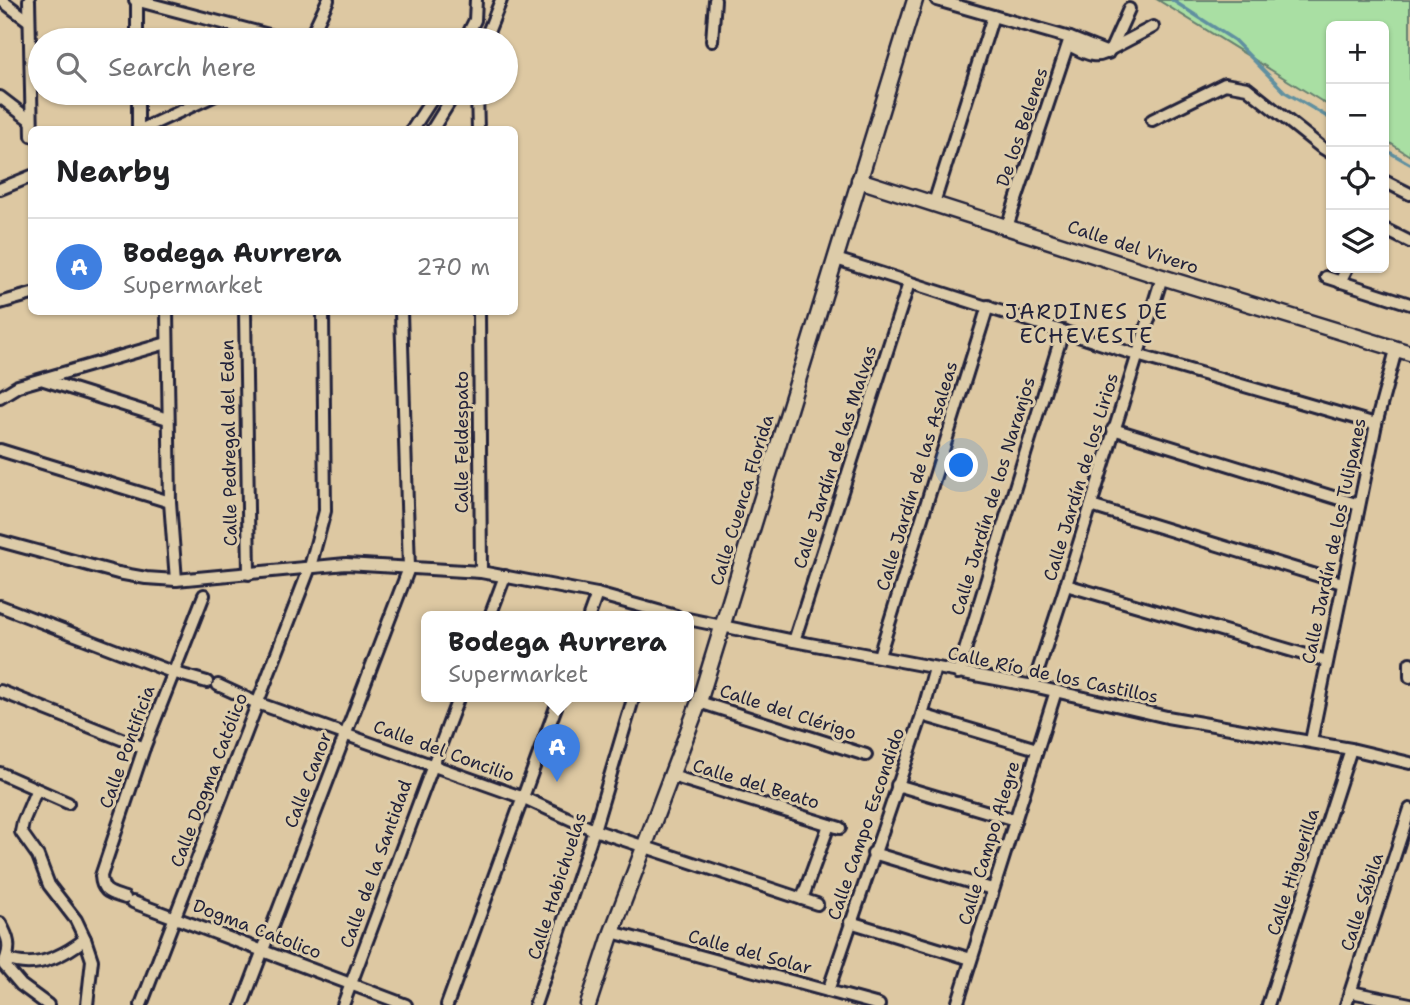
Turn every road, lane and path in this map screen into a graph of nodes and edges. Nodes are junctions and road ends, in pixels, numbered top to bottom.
1 (1, 0) edge
2 (29, 0) edge
3 (136, 0) edge
4 (328, 0) edge
5 (476, 0) edge
6 (501, 0) edge
7 (715, 0) edge
8 (915, 0) edge
9 (937, 0) edge
10 (1129, 9) dead end
11 (993, 16) junction
12 (29, 21) junction
13 (1153, 27) dead end
14 (29, 28) edge
15 (137, 28) edge
16 (242, 28) edge
17 (315, 28) edge
18 (471, 28) edge
19 (490, 28) edge
20 (712, 41) dead end
21 (1070, 41) junction
22 (1110, 51) junction
23 (0, 97) edge
24 (30, 105) edge
25 (138, 105) edge
26 (194, 105) edge
27 (428, 105) edge
28 (448, 105) edge
29 (477, 105) edge
30 (30, 120) junction
31 (1152, 120) dead end
32 (31, 126) edge
33 (139, 126) edge
34 (148, 126) edge
35 (415, 126) edge
36 (434, 126) edge
37 (478, 126) edge
38 (1326, 150) edge
39 (28, 178) edge
40 (859, 180) junction
41 (1389, 184) edge
42 (0, 189) edge
43 (1410, 194) edge
44 (934, 203) junction
45 (1007, 227) junction
46 (1389, 232) edge
47 (1410, 242) edge
48 (836, 259) junction
49 (1344, 273) edge
50 (1161, 277) junction
51 (1326, 277) dead end
52 (1340, 282) junction
53 (909, 283) junction
54 (28, 295) edge
55 (0, 303) edge
56 (1410, 304) edge
57 (988, 306) junction
58 (167, 315) edge
59 (245, 315) edge
60 (323, 315) edge
61 (401, 315) edge
62 (479, 315) edge
63 (1063, 331) junction
64 (167, 343) junction
65 (1403, 351) edge
66 (1137, 355) junction
67 (43, 380) junction
68 (0, 397) edge
69 (168, 419) junction
70 (1376, 424) junction
71 (1113, 429) junction
72 (0, 450) edge
73 (170, 502) junction
74 (1359, 505) junction
75 (1091, 506) junction
76 (0, 541) edge
77 (310, 567) junction
78 (409, 568) junction
79 (481, 572) junction
80 (249, 575) junction
81 (505, 576) junction
82 (176, 580) junction
83 (1342, 583) junction
84 (1066, 585) junction
85 (597, 594) junction
86 (204, 595) dead end
87 (0, 606) edge
88 (491, 611) edge
89 (591, 611) edge
90 (650, 611) edge
91 (694, 620) edge
92 (723, 627) junction
93 (794, 641) junction
94 (878, 656) junction
95 (1327, 661) junction
96 (1410, 663) edge
97 (935, 668) junction
98 (172, 672) junction
99 (958, 673) junction
100 (1410, 677) edge
101 (1033, 686) junction
102 (0, 691) edge
103 (1056, 691) junction
104 (457, 702) edge
105 (558, 702) edge
106 (632, 702) edge
107 (699, 702) junction
108 (257, 703) junction
109 (922, 715) junction
110 (345, 733) junction
111 (1311, 741) junction
112 (144, 748) junction
113 (1037, 749) junction
114 (1351, 749) junction
115 (866, 755) dead end
116 (1410, 763) edge
117 (432, 765) junction
118 (0, 773) edge
119 (672, 776) junction
120 (897, 785) junction
121 (36, 791) junction
122 (524, 798) junction
123 (68, 803) dead end
124 (1410, 809) edge
125 (1015, 820) junction
126 (594, 831) junction
127 (645, 848) junction
128 (873, 853) junction
129 (992, 889) junction
130 (802, 899) junction
131 (817, 904) dead end
132 (174, 916) junction
133 (850, 922) junction
134 (0, 923) edge
135 (612, 932) junction
136 (85, 939) junction
137 (263, 950) junction
138 (971, 959) junction
139 (4, 964) edge
140 (351, 984) junction
141 (828, 992) junction
142 (1350, 992) junction
143 (1410, 1004) edge
144 (48, 1005) edge
145 (87, 1005) edge
146 (141, 1005) edge
147 (242, 1005) edge
148 (343, 1005) edge
149 (406, 1005) edge
150 (447, 1005) edge
151 (536, 1005) edge
152 (588, 1005) edge
153 (879, 1005) edge
154 (957, 1005) edge
155 (1268, 1005) edge
156 (1346, 1005) edge

1 - 12 street
2 - 12 street
3 - 15 street
3 - 16 street
4 - 17 street
5 - 18 street
6 - 19 street
7 - 20 street
8 - 40 street, Calle Cuenca Florida
9 - 11 street
10 - 22 street
11 - 21 street
11 - 44 street
12 - 14 street
13 - 22 street
21 - 22 street
21 - 45 street, De los Belenes
23 - 30 street
24 - 30 street
25 - 33 street
26 - 34 street
27 - 35 street
28 - 36 street
29 - 37 street
30 - 32 street
31 - 38 street
39 - 42 street
40 - 44 street, Calle del Vivero
40 - 48 street, Calle Cuenca Florida
41 - 43 street
44 - 45 street, Calle del Vivero
45 - 50 street, Calle del Vivero
46 - 47 street
48 - 53 street
48 - 92 street, Calle Cuenca Florida
49 - 52 street
50 - 65 street, Calle del Vivero
50 - 66 street, Calle Jardín de los Lirios
51 - 52 street
52 - 56 street
53 - 57 street
53 - 93 street, Calle Jardín de las Malvas
54 - 55 street
57 - 63 street
57 - 94 street, Calle Jardín de las Asaleas
58 - 64 street
59 - 80 street, Calle Pedregal del Eden
60 - 77 street, Calle Dogma Católico
61 - 78 street
62 - 79 street, Calle Feldespato
63 - 66 street
63 - 99 street, Calle Jardín de los Naranjos
64 - 67 street
64 - 69 street
65 - 70 street, Calle Jardín de los Tulipanes
66 - 70 street
66 - 71 street, Calle Jardín de los Lirios
67 - 68 street
67 - 69 street
69 - 73 street
70 - 74 street, Calle Jardín de los Tulipanes
71 - 74 street
71 - 75 street, Calle Jardín de los Lirios
72 - 73 street
73 - 82 street
74 - 83 street, Calle Jardín de los Tulipanes
75 - 83 street
75 - 84 street, Calle Jardín de los Lirios
76 - 82 street
77 - 78 street
77 - 80 street
77 - 108 street, Calle Dogma Católico
78 - 79 street
78 - 110 street, Calle Canor
79 - 81 street
80 - 82 street
81 - 85 street
81 - 88 street
83 - 95 street, Calle Jardín de los Tulipanes
84 - 95 street
84 - 101 street, Calle Jardín de los Lirios
85 - 89 street
85 - 90 street
86 - 98 street, Calle Pontificia
87 - 98 street, Calle del Concilio
91 - 92 street, Calle Río de los Castillos
92 - 93 street, Calle Río de los Castillos
92 - 107 street, Calle Cuenca Florida
93 - 94 street, Calle Río de los Castillos
94 - 97 street, Calle Río de los Castillos
95 - 111 street, Calle Jardín de los Tulipanes
96 - 100 street
97 - 99 street, Calle Río de los Castillos
97 - 109 street, Calle Campo Escondido
98 - 108 street, Calle del Concilio
98 - 112 street, Calle Pontificia
99 - 101 street, Calle Río de los Castillos
101 - 103 street, Calle Río de los Castillos
102 - 112 street
103 - 111 street, Calle Río de los Castillos
103 - 113 street, Calle Campo Alegre
104 - 117 street, Calle de la Santidad
105 - 122 street
106 - 126 street, Calle Habichuelas
107 - 115 street, Calle del Clérigo
107 - 119 street, Calle Cuenca Florida
108 - 110 street, Calle del Concilio
108 - 132 street, Calle Dogma Católico
109 - 113 street
109 - 120 street, Calle Campo Escondido
110 - 117 street, Calle del Concilio
110 - 137 street, Calle Canor
111 - 114 street, Calle Río de los Castillos
112 - 132 street, Calle Pontificia
113 - 125 street, Calle Campo Alegre
114 - 116 street, Calle Río de los Castillos
114 - 155 street, Calle Higuerilla
117 - 122 street, Calle del Concilio
117 - 140 street, Calle de la Santidad
118 - 121 street
119 - 127 street, Calle Cuenca Florida
119 - 130 street, Calle del Beato
120 - 125 street
120 - 128 street, Calle Campo Escondido
121 - 123 street
121 - 136 street
122 - 126 street, Calle del Concilio
122 - 150 street
124 - 142 street, Calle Sábila
125 - 129 street, Calle Campo Alegre
126 - 127 street, Calle del Concilio
126 - 151 street, Calle Habichuelas
127 - 130 street, Calle del Concilio
127 - 135 street, Calle Cuenca Florida
128 - 129 street
128 - 133 street, Calle Campo Escondido
129 - 138 street, Calle Campo Alegre
130 - 131 street, Calle del Concilio
132 - 137 street, Dogma Catolico
132 - 146 street, Calle Dogma Católico
133 - 138 street
133 - 141 street, Calle Campo Escondido
134 - 139 street
135 - 141 street, Calle del Solar
135 - 152 street, Calle Cuenca Florida
136 - 139 street
136 - 145 street
137 - 140 street, Dogma Catolico
137 - 147 street, Calle Canor
138 - 154 street, Calle Campo Alegre
139 - 144 street
140 - 148 street, Calle de la Santidad
140 - 149 street, Dogma Catolico
141 - 153 street, Calle del Solar
142 - 143 street
142 - 156 street, Calle Sábila

